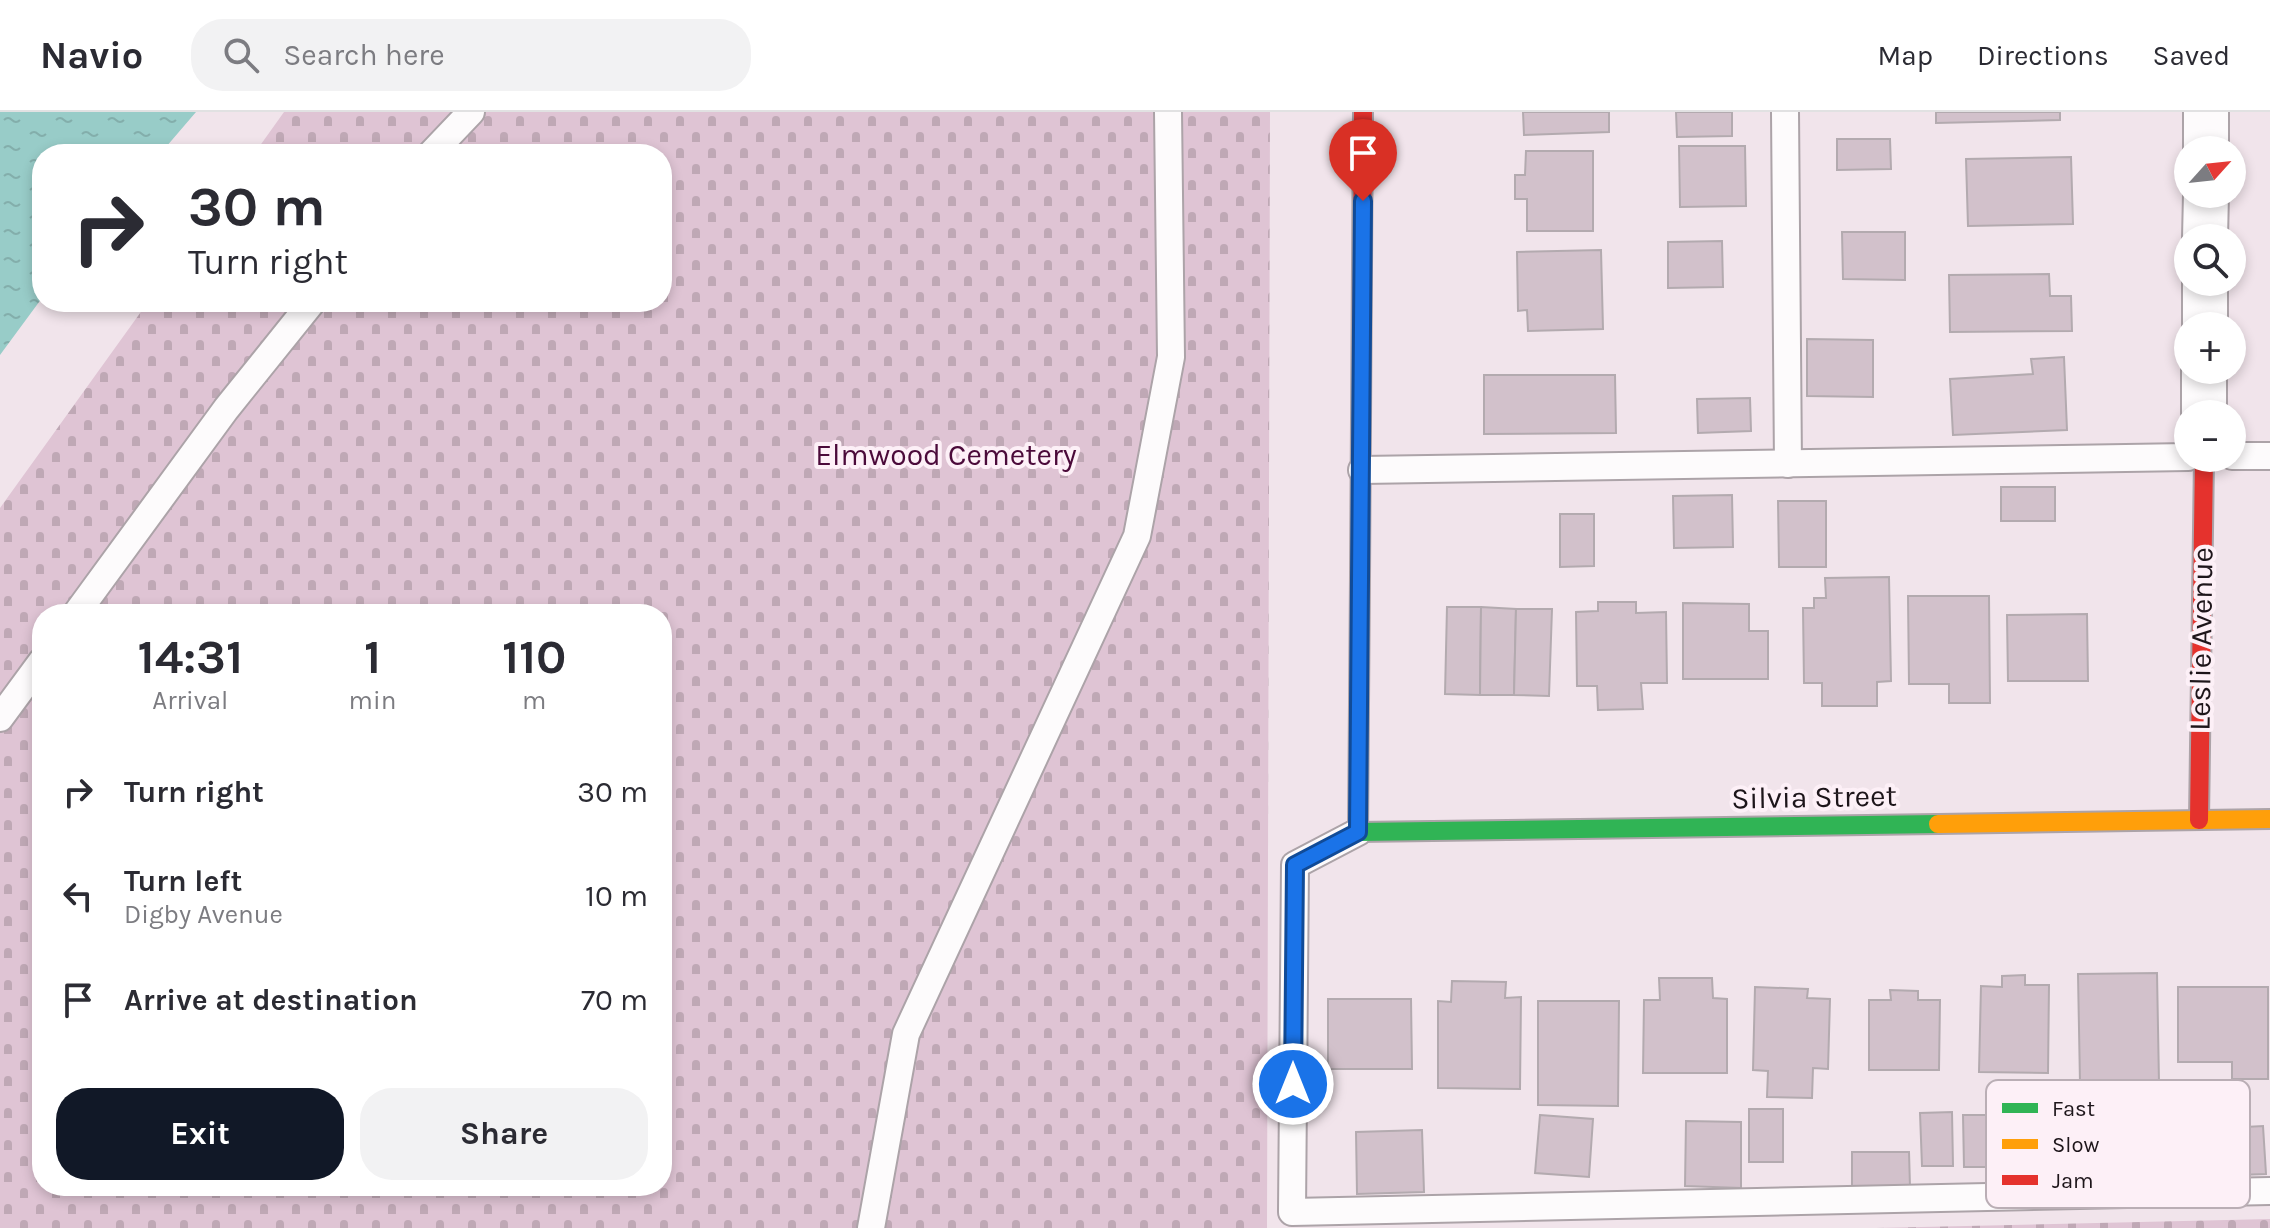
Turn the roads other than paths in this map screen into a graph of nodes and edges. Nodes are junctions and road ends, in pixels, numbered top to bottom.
1 (471, 112) edge
2 (1168, 112) edge
3 (1363, 112) edge
4 (1785, 112) edge
5 (2206, 112) edge
6 (2206, 136) edge
7 (441, 144) edge
8 (304, 312) edge
9 (2246, 456) edge
10 (2270, 456) edge
11 (2174, 457) edge
12 (1788, 464) junction
13 (1362, 470) junction
14 (2204, 472) edge
15 (83, 604) edge
16 (32, 675) edge
17 (0, 718) edge
18 (2270, 819) edge
19 (2199, 820) junction
20 (1358, 832) junction
21 (2250, 1191) edge
22 (2270, 1191) edge
23 (1986, 1197) edge
24 (871, 1228) edge

1 - 7 lane
2 - 24 lane
3 - 13 street
4 - 12 lane
5 - 6 street
8 - 15 lane
9 - 10 lane
11 - 12 lane
12 - 13 lane
13 - 20 street
14 - 19 street, Leslie Avenue
16 - 17 lane
18 - 19 street, Silvia Street
19 - 20 street, Silvia Street
20 - 23 lane
21 - 22 lane

